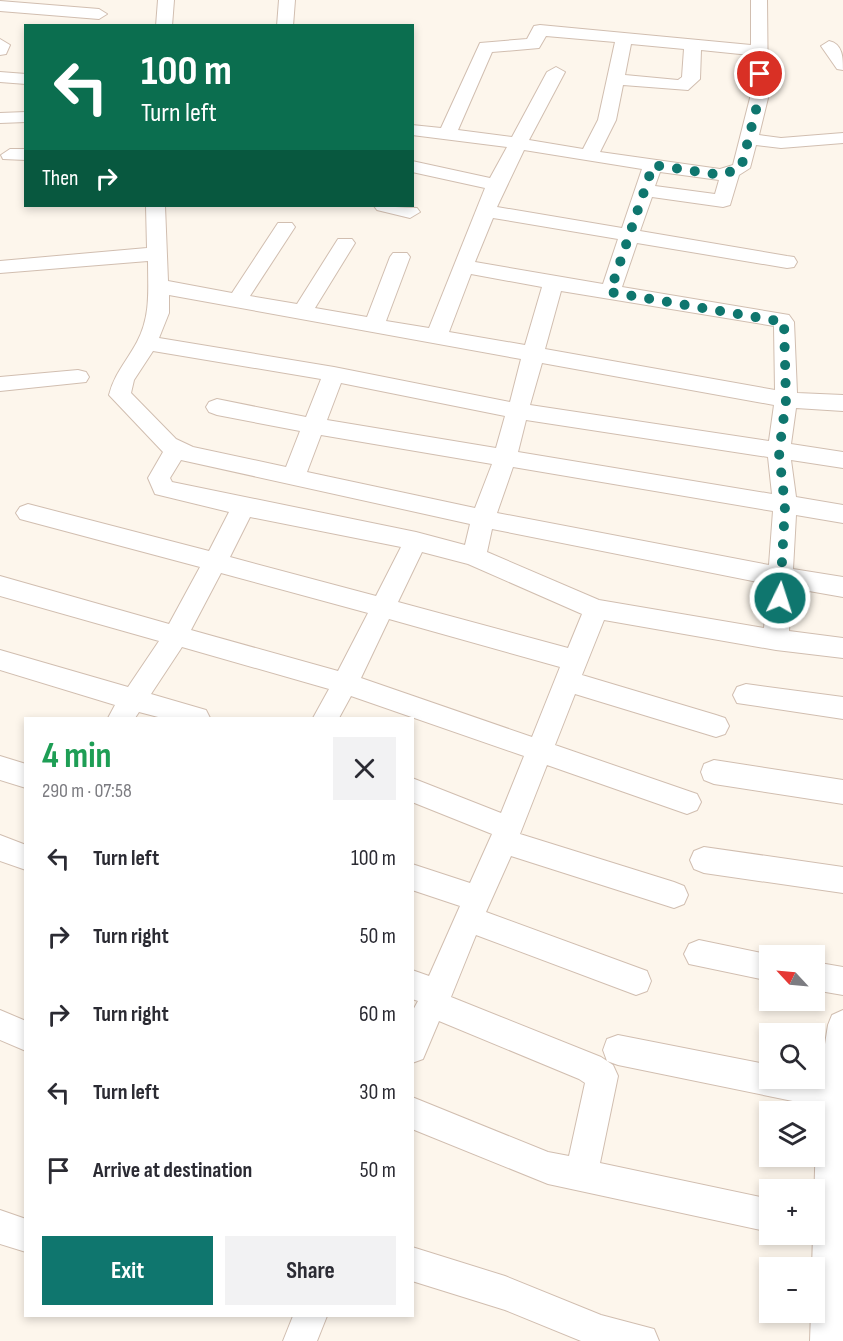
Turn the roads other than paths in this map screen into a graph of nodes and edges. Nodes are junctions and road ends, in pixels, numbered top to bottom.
1 (166, 0) edge
2 (287, 0) edge
3 (759, 0) edge
4 (0, 6) edge
5 (99, 14) dead end
6 (164, 24) edge
7 (285, 24) edge
8 (624, 39) junction
9 (0, 44) edge
10 (693, 44) junction
11 (829, 46) dead end
12 (0, 50) edge
13 (760, 51) junction
14 (843, 65) edge
15 (556, 72) dead end
16 (0, 77) edge
17 (24, 79) edge
18 (618, 79) junction
19 (24, 117) edge
20 (0, 118) edge
21 (414, 130) edge
22 (447, 135) junction
23 (843, 138) edge
24 (749, 139) junction
25 (518, 143) junction
26 (589, 156) junction
27 (653, 165) junction
28 (414, 166) edge
29 (730, 174) junction
30 (496, 185) junction
31 (645, 190) junction
32 (156, 207) edge
33 (388, 207) edge
34 (486, 211) junction
35 (410, 212) dead end
36 (285, 227) dead end
37 (630, 234) junction
38 (345, 243) dead end
39 (157, 254) junction
40 (400, 257) dead end
41 (787, 262) dead end
42 (0, 267) edge
43 (465, 267) junction
44 (553, 283) junction
45 (158, 286) junction
46 (610, 292) junction
47 (237, 301) junction
48 (302, 313) junction
49 (374, 326) junction
50 (436, 337) junction
51 (147, 343) junction
52 (534, 354) junction
53 (334, 374) junction
54 (78, 377) dead end
55 (0, 384) edge
56 (786, 400) junction
57 (843, 404) edge
58 (217, 407) dead end
59 (518, 411) junction
60 (313, 426) junction
61 (176, 448) junction
62 (779, 453) junction
63 (505, 458) junction
64 (843, 460) edge
65 (293, 477) junction
66 (785, 506) junction
67 (243, 507) junction
68 (28, 513) dead end
69 (843, 514) edge
70 (483, 518) junction
71 (416, 541) junction
72 (474, 557) junction
73 (215, 562) junction
74 (782, 577) junction
75 (0, 586) edge
76 (843, 587) edge
77 (382, 608) junction
78 (596, 609) junction
79 (176, 635) junction
80 (776, 640) junction
81 (843, 648) edge
82 (0, 660) edge
83 (572, 671) junction
84 (345, 683) junction
85 (746, 695) dead end
86 (843, 708) edge
87 (127, 710) edge
88 (188, 717) edge
89 (327, 717) edge
90 (716, 726) dead end
91 (539, 752) junction
92 (0, 768) edge
93 (714, 772) dead end
94 (24, 775) edge
95 (414, 791) edge
96 (843, 792) edge
97 (687, 802) dead end
98 (506, 834) junction
99 (0, 848) edge
100 (24, 857) edge
101 (704, 860) dead end
102 (414, 878) edge
103 (843, 880) edge
104 (674, 895) dead end
105 (474, 909) junction
106 (699, 954) dead end
107 (759, 965) edge
108 (825, 978) edge
109 (636, 981) dead end
110 (843, 981) edge
111 (427, 994) edge
112 (0, 1025) edge
113 (843, 1025) edge
114 (24, 1035) edge
115 (414, 1041) edge
116 (618, 1050) dead end
117 (838, 1095) edge
118 (414, 1114) edge
119 (581, 1176) junction
120 (759, 1214) edge
121 (0, 1227) edge
122 (829, 1229) edge
123 (24, 1235) edge
124 (414, 1265) edge
125 (310, 1317) edge
126 (300, 1341) edge
127 (642, 1341) edge
128 (827, 1341) edge

1 - 6 street
2 - 7 street
3 - 13 street
4 - 5 street
8 - 10 street
8 - 18 street
8 - 22 street
9 - 12 street
10 - 13 street
10 - 18 street
11 - 14 street
13 - 24 street
15 - 25 street
16 - 17 street
18 - 26 street
19 - 20 street
21 - 22 street
22 - 25 street
23 - 24 street
24 - 29 street
25 - 26 street
25 - 30 street
26 - 27 street
27 - 29 street
27 - 31 street
28 - 30 street
29 - 31 street
30 - 34 street
31 - 37 street
32 - 39 street
33 - 35 street
34 - 37 street
34 - 43 street
36 - 47 street
37 - 41 street
37 - 46 street
38 - 48 street
39 - 42 street
39 - 45 street
40 - 49 street
43 - 44 street
43 - 50 street
44 - 46 street
44 - 52 street
45 - 47 street
45 - 51 street
46 - 56 street
47 - 48 street
48 - 49 street
49 - 50 street
50 - 52 street
51 - 53 street
51 - 61 street
52 - 56 street
52 - 59 street
53 - 59 street
53 - 60 street
54 - 55 street
56 - 57 street
56 - 62 street
58 - 60 street
59 - 62 street
59 - 63 street
60 - 63 street
60 - 65 street
61 - 65 street
61 - 67 street
62 - 64 street
62 - 66 street
63 - 66 street
63 - 70 street
65 - 70 street
66 - 69 street
66 - 74 street
67 - 71 street
67 - 73 street
68 - 73 street
70 - 72 street
70 - 74 street
71 - 72 street
71 - 77 street
72 - 78 street
73 - 77 street
73 - 79 street
74 - 76 street
74 - 80 street
75 - 79 street
77 - 83 street
77 - 84 street
78 - 80 street
78 - 83 street
79 - 84 street
79 - 87 street
80 - 81 street
82 - 87 street
83 - 90 street
83 - 91 street
84 - 89 street
84 - 91 street
85 - 86 street
87 - 88 street
91 - 97 street
91 - 98 street
92 - 94 street
93 - 96 street
95 - 98 street
98 - 104 street
98 - 105 street
99 - 100 street
101 - 103 street
102 - 105 street
105 - 109 street
105 - 111 street
106 - 107 street
108 - 110 street
111 - 115 street
111 - 119 street
112 - 114 street
113 - 117 street
116 - 117 street
117 - 122 street
118 - 119 street
119 - 120 street
121 - 123 street
122 - 128 street
124 - 127 street
125 - 126 street

